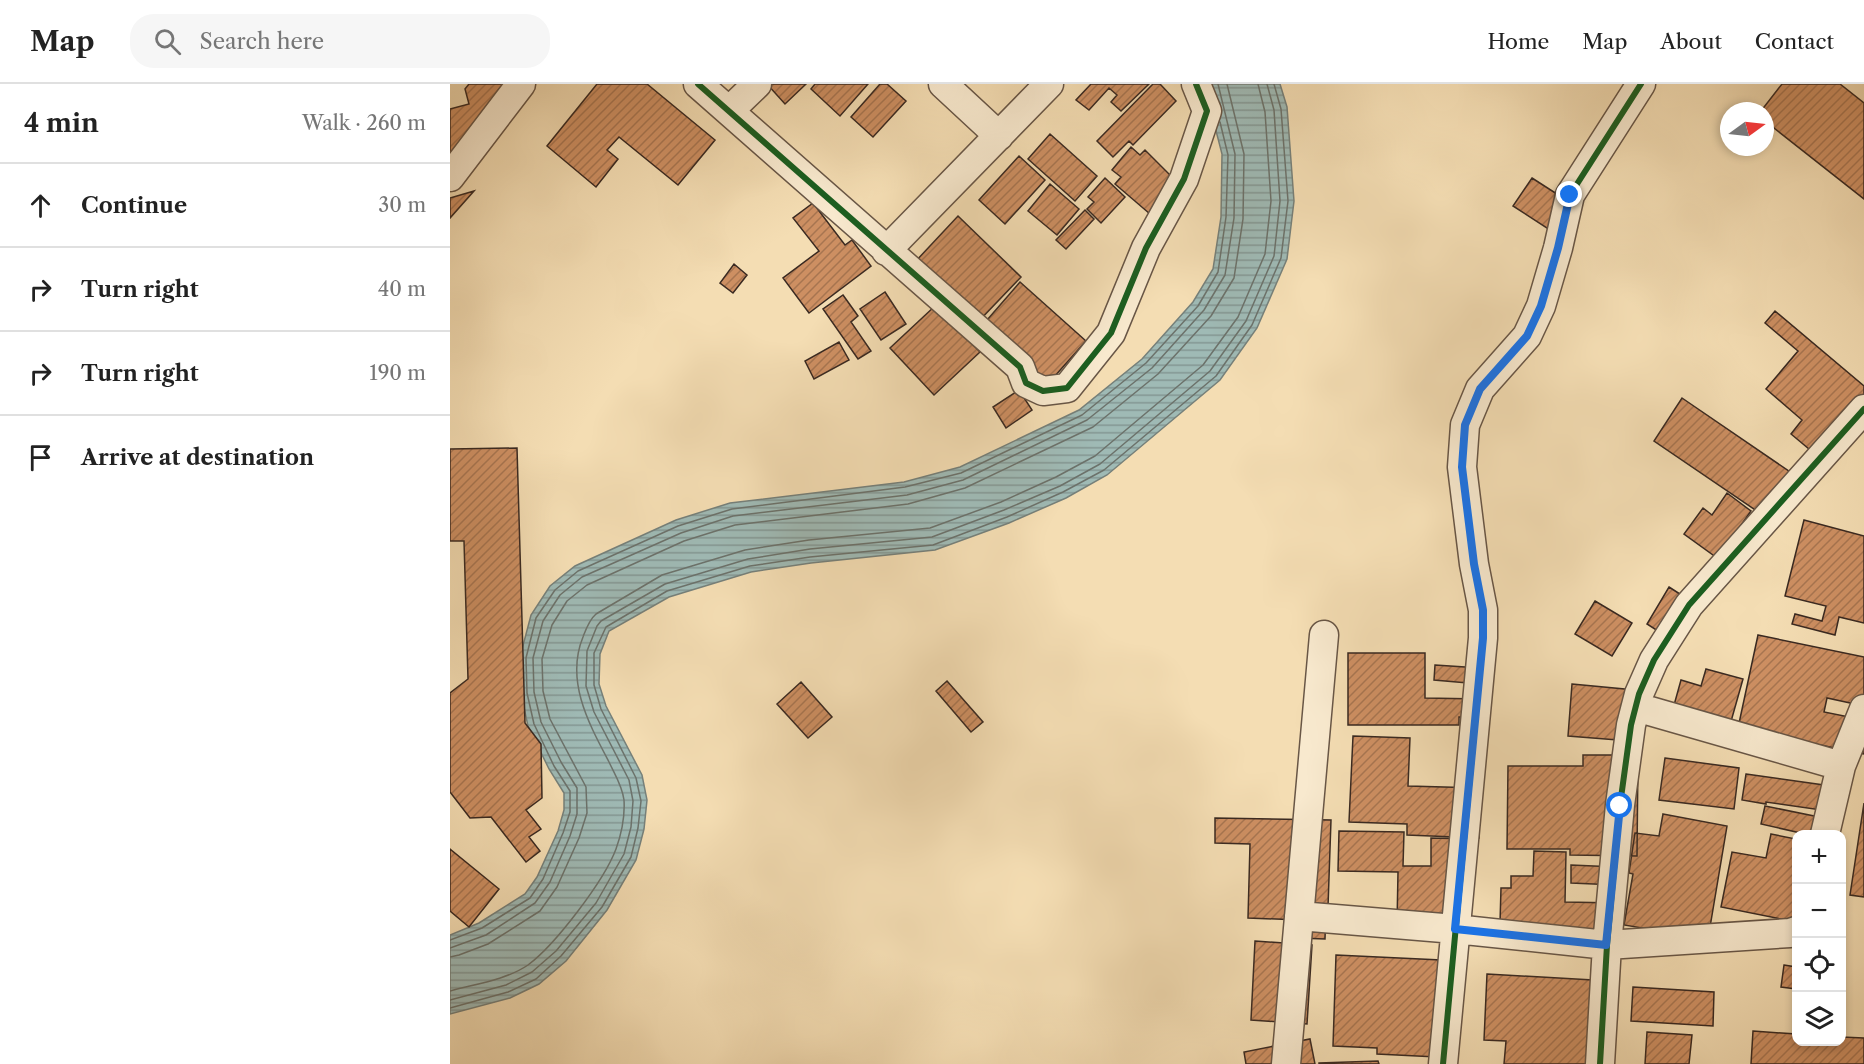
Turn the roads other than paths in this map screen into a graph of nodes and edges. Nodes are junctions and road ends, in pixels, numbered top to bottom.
1 (521, 84) edge
2 (698, 84) edge
3 (757, 84) edge
4 (943, 84) edge
5 (1049, 84) edge
6 (1196, 84) edge
7 (1641, 84) edge
8 (729, 111) junction
9 (999, 136) junction
10 (450, 177) edge
11 (886, 250) junction
12 (1860, 421) edge
13 (1324, 635) dead end
14 (1636, 706) junction
15 (1864, 709) edge
16 (1840, 766) junction
17 (1826, 830) edge
18 (1299, 916) junction
19 (1455, 929) junction
20 (1792, 932) edge
21 (1606, 945) junction
22 (1286, 1064) edge
23 (1443, 1064) edge
24 (1600, 1064) edge

1 - 10 street
2 - 8 street
3 - 8 street
4 - 9 street
5 - 9 street
6 - 11 street
7 - 19 street
8 - 11 street
9 - 11 street
12 - 14 street
13 - 18 street
14 - 16 street
14 - 21 street
15 - 16 street
16 - 17 street
18 - 19 street
18 - 22 street
19 - 21 street
19 - 23 street
20 - 21 street
21 - 24 street

